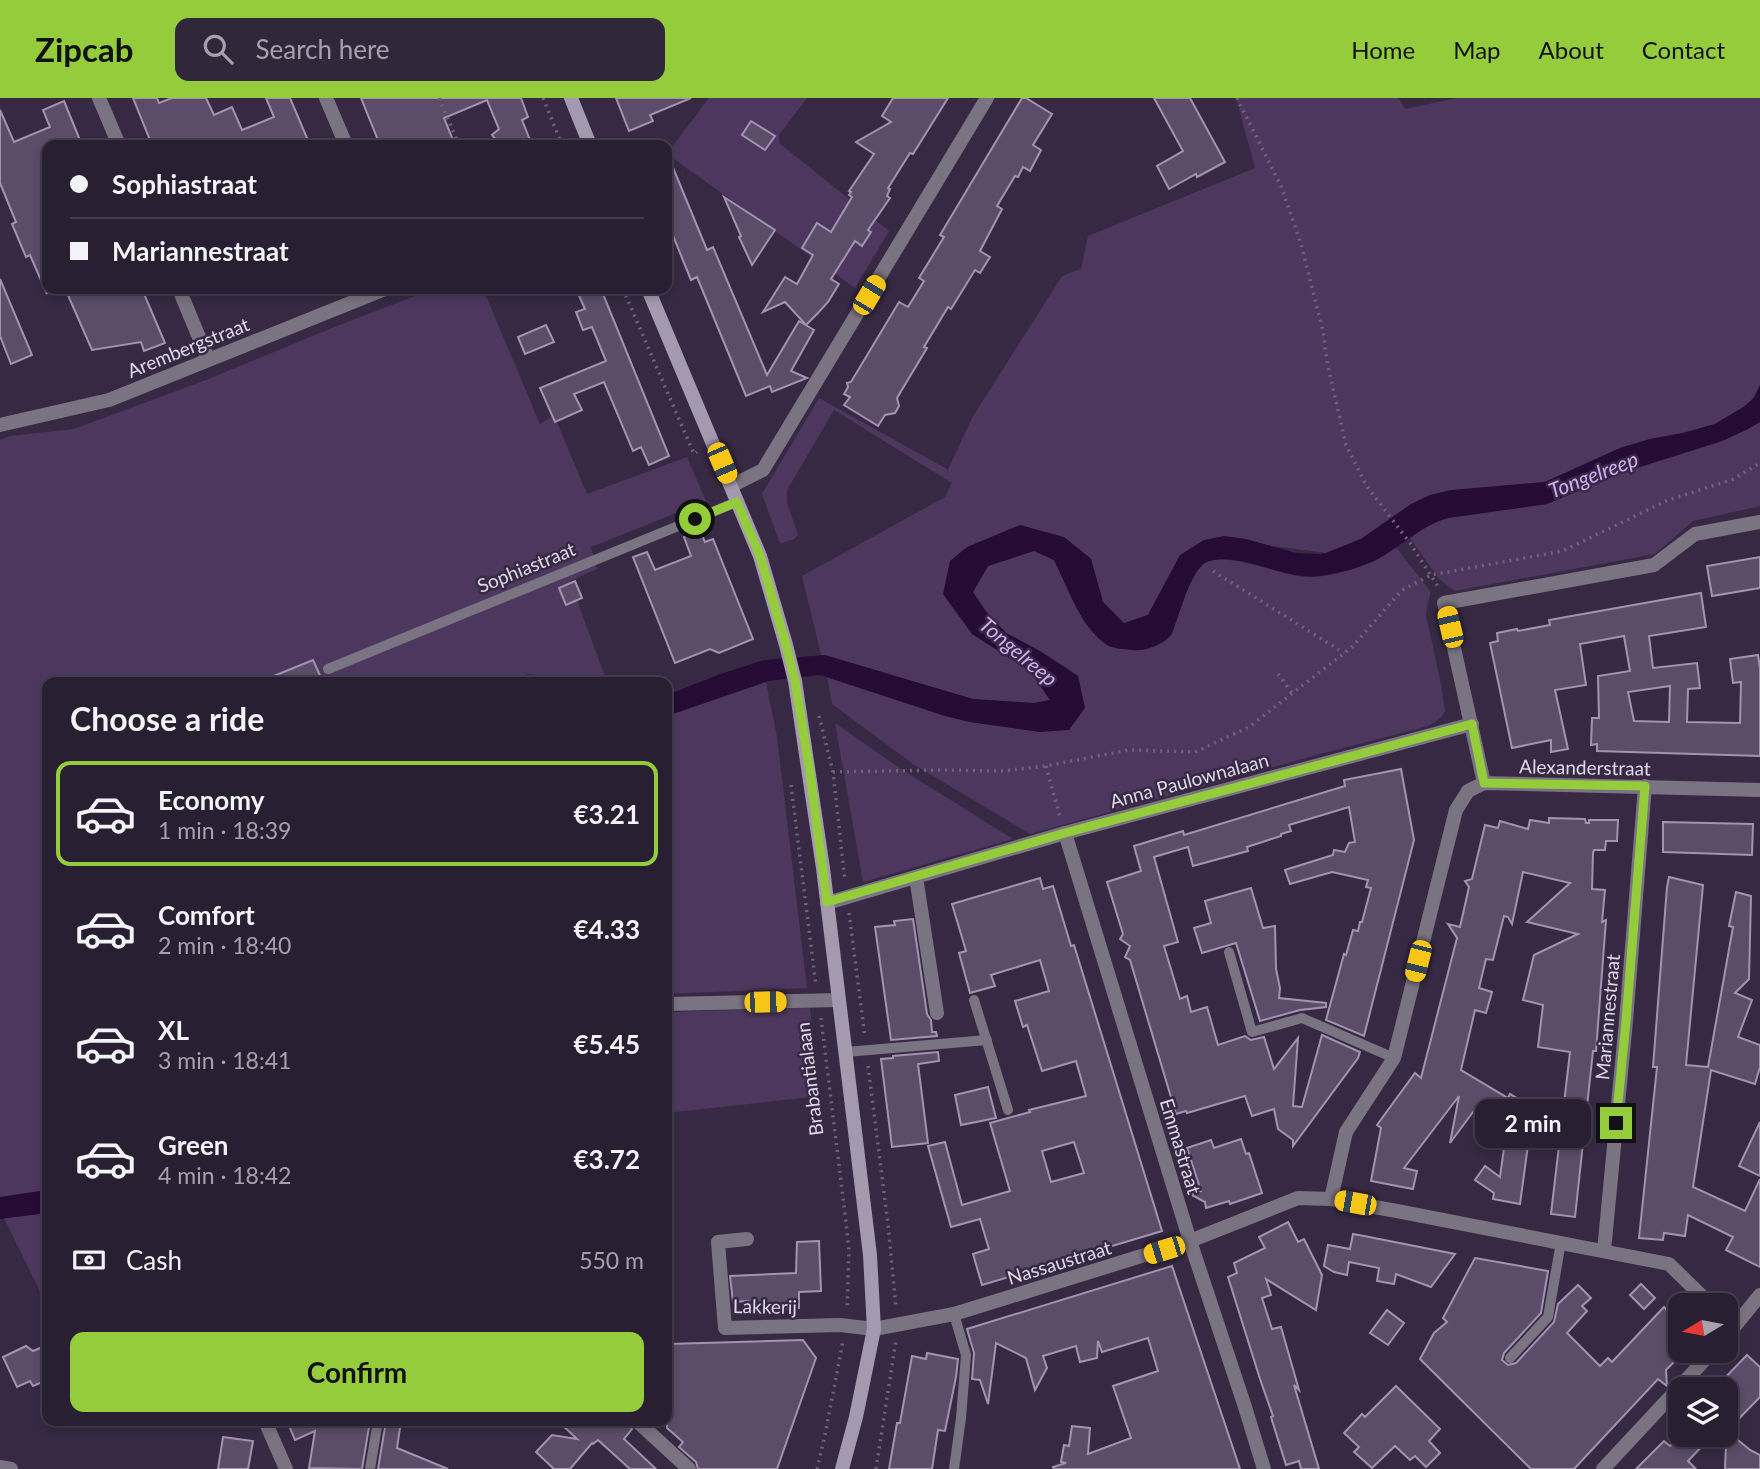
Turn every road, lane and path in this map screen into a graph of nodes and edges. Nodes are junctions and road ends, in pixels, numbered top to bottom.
1 (99, 98) edge
2 (326, 98) edge
3 (439, 98) edge
4 (543, 98) edge
5 (570, 98) edge
6 (987, 98) edge
7 (1237, 98) edge
8 (117, 140) edge
9 (344, 140) edge
10 (457, 140) edge
11 (560, 140) edge
12 (588, 140) edge
13 (181, 294) edge
14 (372, 294) edge
15 (625, 294) edge
16 (650, 294) edge
17 (208, 359) junction
18 (1, 421) edge
19 (699, 452) dead end
20 (1760, 463) edge
21 (731, 486) junction
22 (737, 502) junction
23 (1760, 522) edge
24 (1213, 571) dead end
25 (1431, 575) junction
26 (1344, 653) junction
27 (328, 669) dead end
28 (1278, 674) dead end
29 (1292, 694) junction
30 (819, 714) dead end
31 (1472, 724) junction
32 (1046, 766) junction
33 (790, 774) dead end
34 (1484, 783) junction
35 (1645, 786) junction
36 (1760, 790) edge
37 (1065, 833) junction
38 (916, 877) junction
39 (827, 902) junction
40 (1229, 951) dead end
41 (839, 1000) junction
42 (974, 1000) dead end
43 (819, 1001) junction
44 (672, 1003) edge
45 (937, 1013) dead end
46 (987, 1040) junction
47 (846, 1052) junction
48 (1394, 1058) junction
49 (1008, 1110) dead end
50 (1331, 1199) junction
51 (747, 1239) dead end
52 (1190, 1241) junction
53 (1561, 1242) junction
54 (1604, 1251) junction
55 (1699, 1293) edge
56 (1760, 1295) edge
57 (954, 1314) junction
58 (1738, 1318) edge
59 (846, 1326) junction
60 (874, 1329) junction
61 (1510, 1357) dead end
62 (1702, 1363) edge
63 (267, 1426) edge
64 (377, 1426) edge
65 (642, 1426) edge
66 (0, 1467) edge
67 (11, 1469) edge
68 (286, 1469) edge
69 (370, 1469) edge
70 (689, 1469) edge
71 (817, 1469) edge
72 (842, 1469) edge
73 (954, 1469) edge
74 (1264, 1469) edge
75 (1603, 1469) edge

1 - 8 street
2 - 9 street
3 - 10 path
4 - 11 path
5 - 12 street
6 - 21 street
7 - 25 path
13 - 17 street
14 - 17 street, Arembergstraat
15 - 19 path
16 - 21 street
17 - 18 street, Arembergstraat
20 - 25 path
21 - 22 street
22 - 27 lane, Sophiastraat
22 - 39 street, Brabantialaan
23 - 31 street
24 - 26 path
25 - 26 path
26 - 29 path
28 - 29 path
29 - 32 path
30 - 32 path
31 - 34 street
31 - 37 street, Anna Paulownalaan
32 - 37 path
33 - 43 path, Brabantialaan
34 - 35 street, Alexanderstraat
34 - 48 street
35 - 36 street, Alexanderstraat
35 - 54 street, Mariannestraat
37 - 38 street, Anna Paulownalaan
37 - 52 street, Emmastraat
38 - 39 street, Anna Paulownalaan
38 - 45 street
39 - 41 street, Brabantialaan
40 - 48 lane
41 - 43 street
41 - 47 street, Brabantialaan
42 - 46 lane
43 - 44 street
43 - 59 path, Brabantialaan
46 - 47 lane, Brabantialaan
46 - 49 lane
47 - 60 street, Brabantialaan
48 - 50 street
50 - 52 street, Nassaustraat
50 - 53 street, Nassaustraat
51 - 59 street, Lakkerij
52 - 57 street, Nassaustraat
52 - 74 street, Emmastraat
53 - 54 street, Nassaustraat
53 - 61 lane
54 - 55 street, Nassaustraat
56 - 58 street
57 - 60 street, Nassaustraat
57 - 73 lane
59 - 60 street, Lakkerij
59 - 71 path, Brabantialaan
60 - 72 street, Brabantialaan
62 - 75 street
63 - 68 street
64 - 69 lane
65 - 70 street
66 - 67 street

